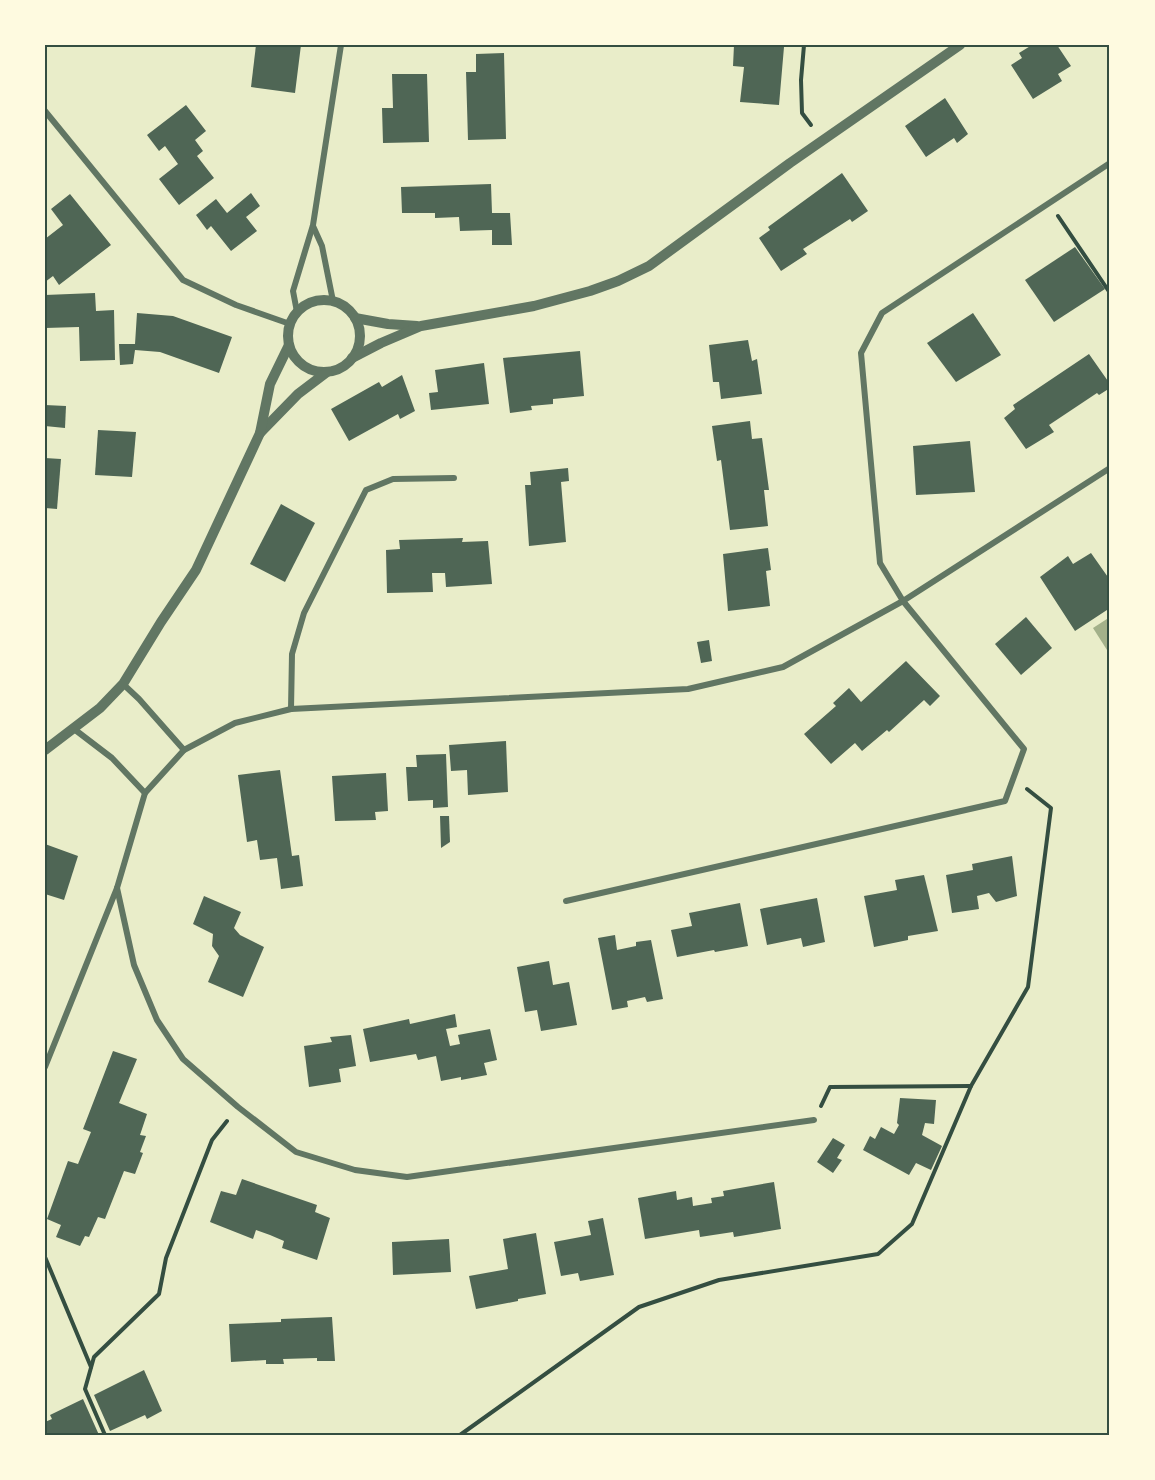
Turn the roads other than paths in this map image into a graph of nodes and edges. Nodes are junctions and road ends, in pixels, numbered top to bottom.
1 (341, 45) edge
2 (960, 45) edge
3 (45, 111) edge
4 (1110, 163) edge
5 (313, 225) junction
6 (333, 301) junction
7 (297, 312) junction
8 (355, 318) junction
9 (290, 324) junction
10 (421, 326) junction
11 (289, 345) junction
12 (352, 358) junction
13 (327, 372) junction
14 (260, 433) junction
15 (1110, 468) edge
16 (454, 478) dead end
17 (903, 601) junction
18 (123, 684) junction
19 (291, 709) junction
20 (74, 729) junction
21 (45, 750) edge
22 (184, 750) junction
23 (145, 793) junction
24 (117, 888) junction
25 (566, 901) dead end
26 (45, 1067) edge
27 (814, 1120) road end

1 - 5 street
2 - 10 street
3 - 9 street
4 - 17 street
5 - 6 street
5 - 7 street
6 - 7 street
6 - 8 street
7 - 9 street
8 - 10 street
8 - 12 street
9 - 11 street
10 - 12 street
11 - 13 street
11 - 14 street
12 - 13 street
13 - 14 street
14 - 18 street
15 - 17 street
16 - 19 street
17 - 19 street
17 - 25 street
18 - 20 street
18 - 22 street
19 - 22 street
20 - 21 street
20 - 23 street
22 - 23 street
23 - 24 street
24 - 26 street
24 - 27 street

